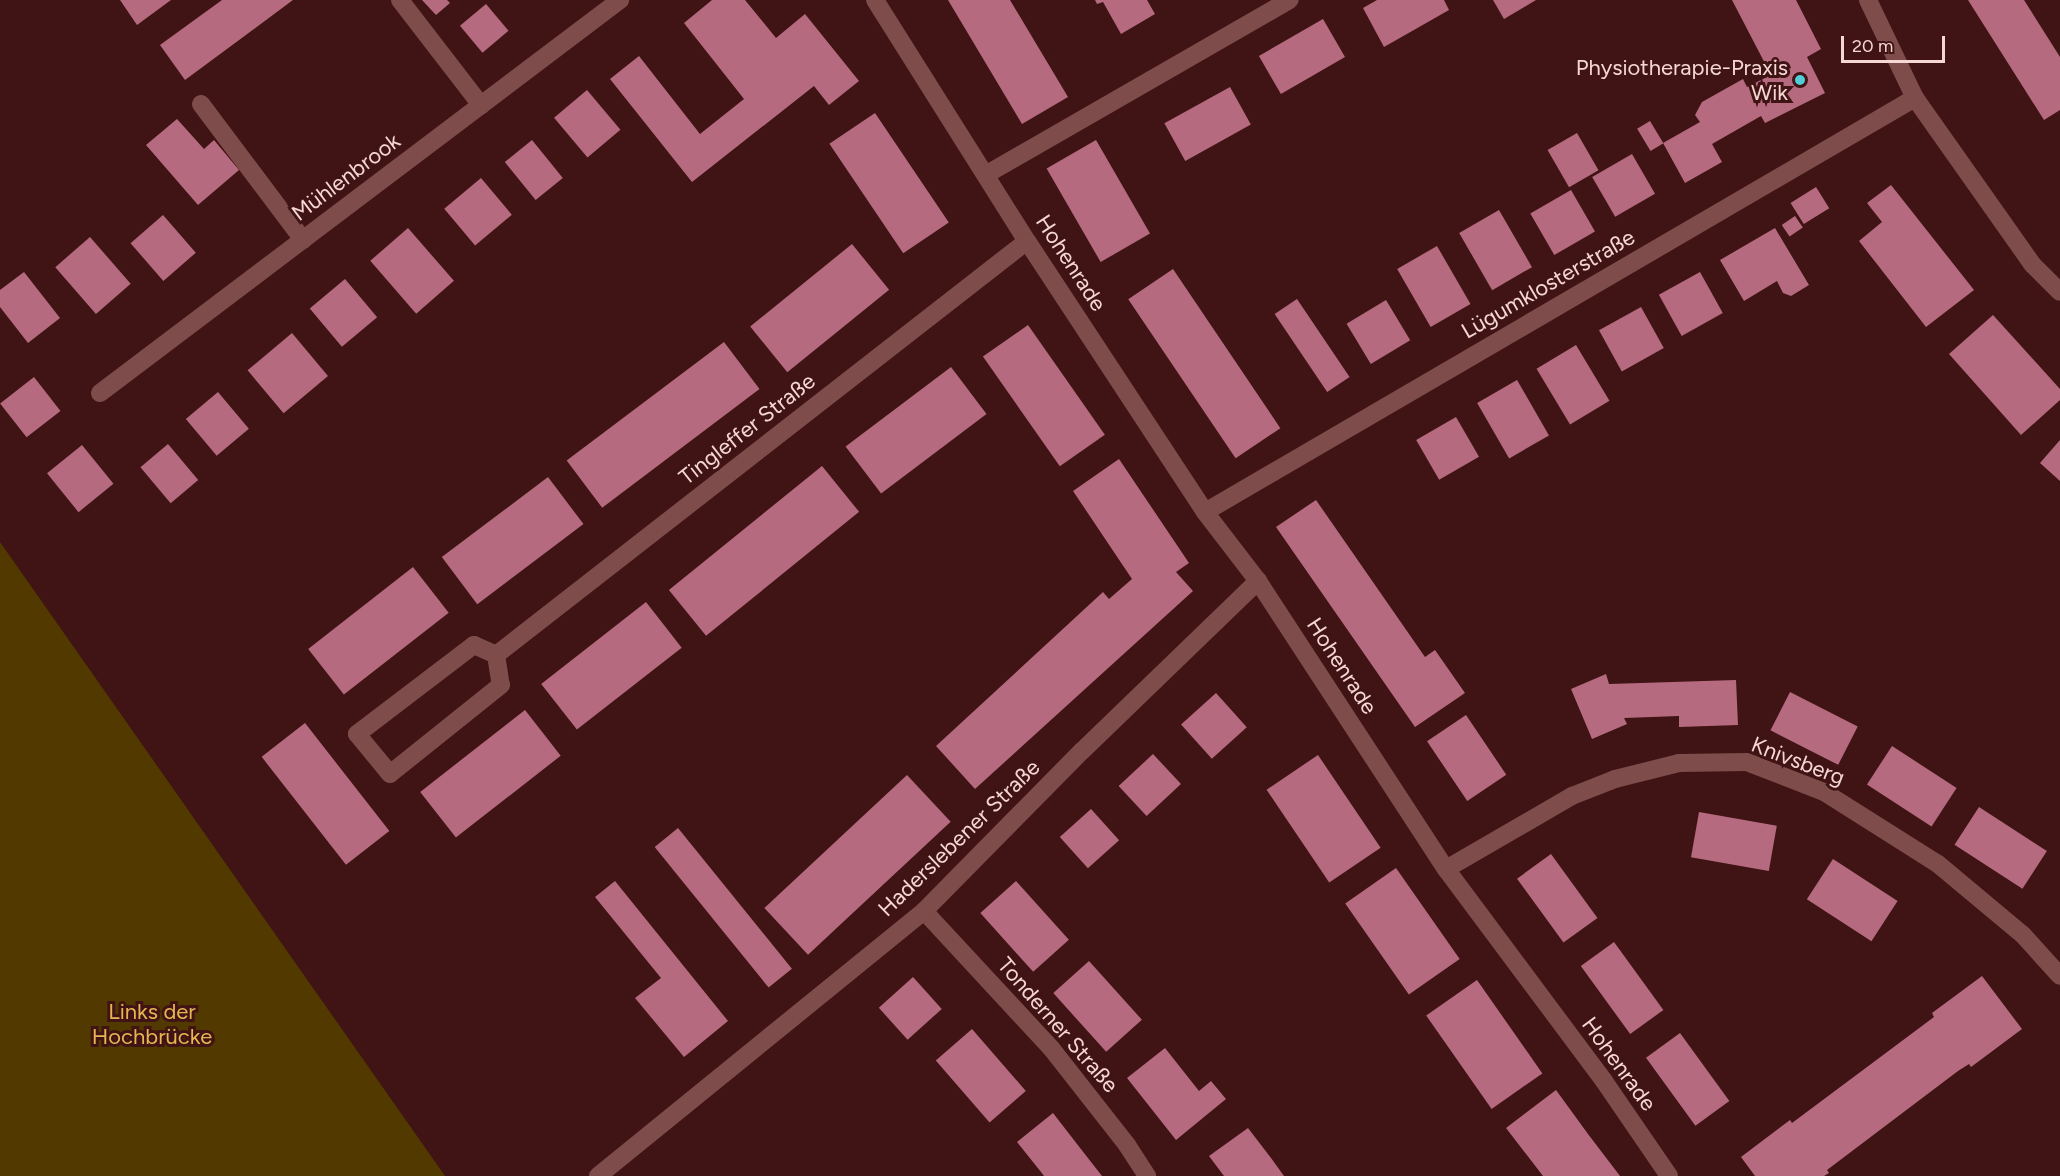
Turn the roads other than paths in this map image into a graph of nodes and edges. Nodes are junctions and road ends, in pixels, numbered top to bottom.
1 (400, 0) edge
2 (620, 0) edge
3 (875, 0) edge
4 (1290, 0) edge
5 (1868, 0) edge
6 (1915, 98) junction
7 (201, 104) dead end
8 (482, 105) junction
9 (987, 174) junction
10 (303, 240) junction
11 (1027, 241) junction
12 (2060, 292) edge
13 (100, 393) dead end
14 (1205, 512) junction
15 (1257, 581) junction
16 (496, 655) junction
17 (1446, 869) junction
18 (924, 911) junction
19 (2060, 976) edge
20 (598, 1176) edge
21 (1148, 1176) edge
22 (1669, 1176) edge

1 - 8 street
2 - 8 street, Mühlenbrook
3 - 9 street, Hohenrade
4 - 9 street
5 - 6 street
6 - 12 street
6 - 14 street, Lügumklosterstraße
7 - 10 street
8 - 10 street, Mühlenbrook
9 - 11 street, Hohenrade
10 - 13 street, Mühlenbrook
11 - 14 street, Hohenrade
11 - 16 street, Tingleffer Straße
14 - 15 street, Hohenrade
15 - 17 street, Hohenrade
15 - 18 street, Haderslebener Straße
16 - 16 street
17 - 19 street, Knivsberg
17 - 22 street, Hohenrade
18 - 20 street, Haderslebener Straße
18 - 21 street, Tonderner Straße

